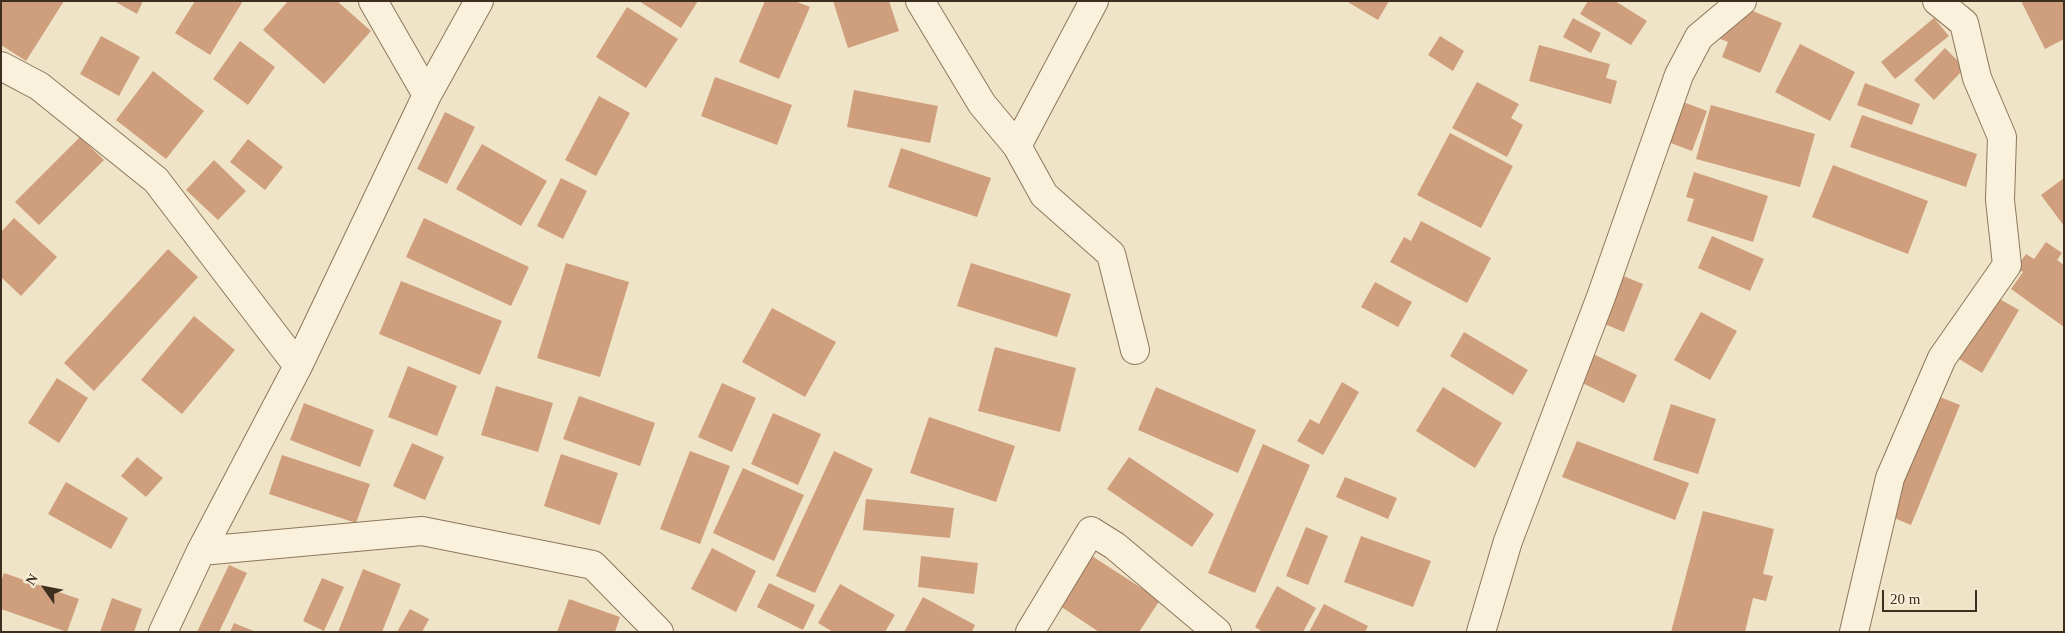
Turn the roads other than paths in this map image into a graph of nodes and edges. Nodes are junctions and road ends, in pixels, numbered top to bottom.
1 (373, 1) edge
2 (479, 1) edge
3 (920, 1) edge
4 (1094, 1) edge
5 (1742, 1) edge
6 (1937, 1) edge
7 (1, 66) edge
8 (427, 95) junction
9 (1017, 146) junction
10 (1135, 350) dead end
11 (298, 366) junction
12 (201, 551) junction
13 (163, 632) edge
14 (659, 632) edge
15 (1030, 632) edge
16 (1218, 632) edge
17 (1481, 632) edge
18 (1854, 632) edge

1 - 8 street
2 - 8 street
3 - 9 street
4 - 9 street
5 - 17 street
6 - 18 street
7 - 11 street
8 - 11 street
9 - 10 street
11 - 12 street
12 - 13 street
12 - 14 street
15 - 16 street

